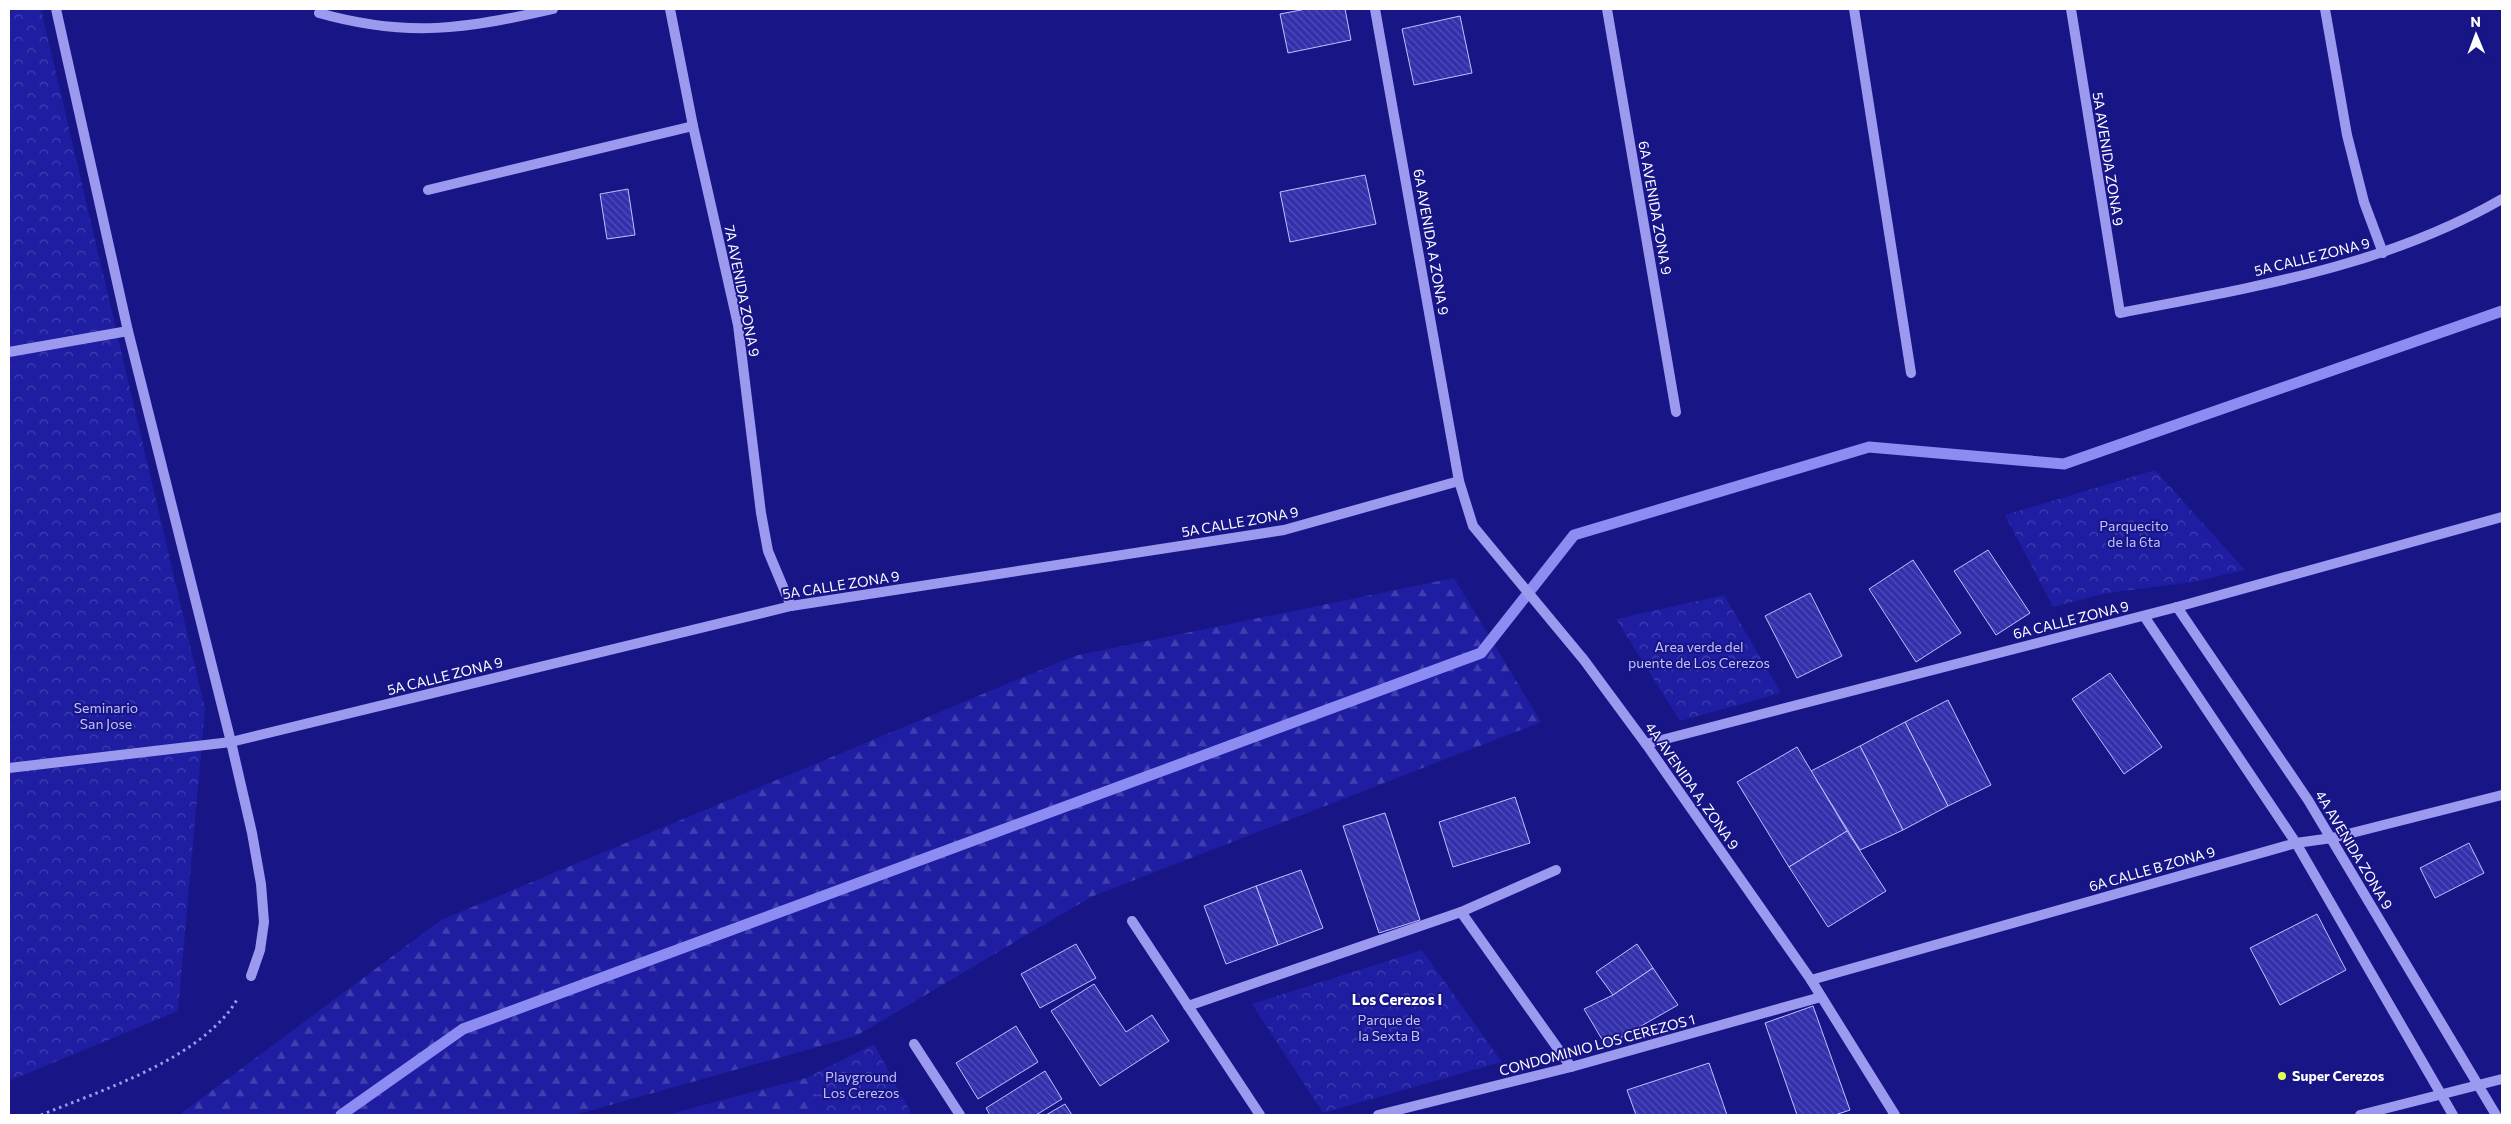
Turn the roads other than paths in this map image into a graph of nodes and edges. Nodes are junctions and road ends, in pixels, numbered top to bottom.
1 (56, 9) edge
2 (553, 9) edge
3 (670, 9) edge
4 (1375, 9) edge
5 (1607, 9) edge
6 (1854, 9) edge
7 (2071, 9) edge
8 (2325, 9) edge
9 (523, 12) edge
10 (318, 14) dead end
11 (693, 126) junction
12 (428, 190) dead end
13 (2502, 198) edge
14 (2383, 254) junction
15 (2120, 313) joint
16 (128, 331) junction
17 (9, 352) edge
18 (1911, 373) dead end
19 (1676, 412) dead end
20 (1459, 481) junction
21 (2502, 517) edge
22 (791, 606) junction
23 (2177, 607) junction
24 (2144, 616) junction
25 (231, 742) junction
26 (1646, 744) junction
27 (9, 768) edge
28 (2502, 795) edge
29 (2332, 838) junction
30 (2296, 843) junction
31 (1556, 870) dead end
32 (1461, 912) junction
33 (1132, 921) dead end
34 (251, 976) road end
35 (1811, 980) junction
36 (1822, 997) junction
37 (1188, 1006) junction
38 (914, 1044) dead end
39 (1571, 1068) junction
40 (2502, 1079) edge
41 (2480, 1086) junction
42 (2442, 1094) junction
43 (960, 1115) edge
44 (1260, 1115) edge
45 (1378, 1115) edge
46 (1895, 1115) edge
47 (2360, 1115) edge
48 (2453, 1115) edge
49 (2496, 1115) edge

1 - 16 street
2 - 9 street
3 - 11 street, 7A AVENIDA ZONA 9
4 - 20 street, 6A AVENIDA A ZONA 9
5 - 19 street, 6A AVENIDA ZONA 9
6 - 18 street
7 - 15 street, 5A AVENIDA ZONA 9
8 - 14 street
9 - 10 street
11 - 12 street
11 - 22 street, 7A AVENIDA ZONA 9
13 - 14 street, 5A CALLE ZONA 9
14 - 15 street, 5A CALLE ZONA 9
16 - 17 street
16 - 25 street
20 - 22 street, 5A CALLE ZONA 9
20 - 26 street, 4A AVENIDA A, ZONA 9
21 - 23 street, 6A CALLE ZONA 9
22 - 25 street, 5A CALLE ZONA 9
23 - 24 street, 6A CALLE ZONA 9
23 - 29 street, 4A AVENIDA ZONA 9
24 - 26 street, 6A CALLE ZONA 9
24 - 30 street
25 - 27 street, 5A CALLE ZONA 9
25 - 34 street
26 - 35 street, 4A AVENIDA A, ZONA 9
28 - 29 street, 6A CALLE B ZONA 9
29 - 30 street, 6A CALLE B ZONA 9
29 - 41 street, 4A AVENIDA ZONA 9
30 - 35 street, 6A CALLE B ZONA 9
30 - 42 street
31 - 32 street
32 - 37 street
32 - 39 street
33 - 37 street
35 - 36 street, 4A AVENIDA A, ZONA 9
36 - 39 street, CONDOMINIO LOS CEREZOS 1
36 - 46 street, 4A AVENIDA A, ZONA 9
37 - 44 street
38 - 43 street
39 - 45 street, CONDOMINIO LOS CEREZOS 1
40 - 41 street
41 - 42 street
41 - 49 street, 4A AVENIDA ZONA 9
42 - 47 street
42 - 48 street

